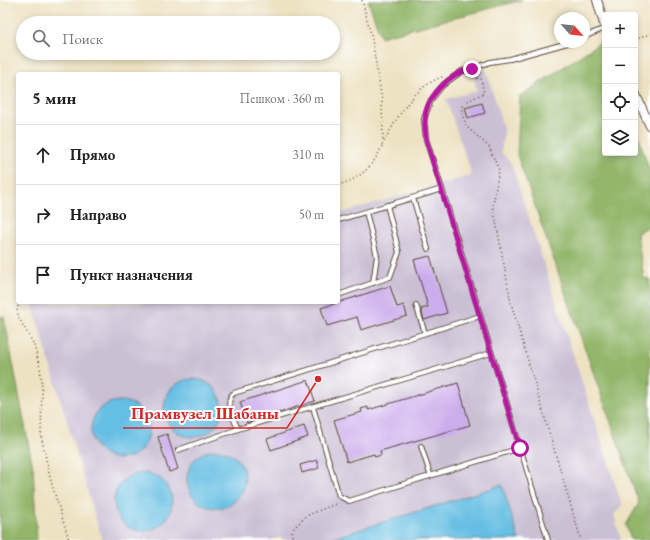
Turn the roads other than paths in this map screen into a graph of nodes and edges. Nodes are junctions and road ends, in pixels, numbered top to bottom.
1 (597, 0) edge
2 (602, 17) edge
3 (602, 28) edge
4 (590, 34) edge
5 (554, 47) edge
6 (638, 100) edge
7 (650, 126) edge
8 (442, 189) junction
9 (413, 198) junction
10 (387, 205) junction
11 (366, 212) junction
12 (340, 219) edge
13 (428, 249) dead end
14 (373, 283) junction
15 (340, 294) edge
16 (416, 306) dead end
17 (480, 316) junction
18 (425, 334) junction
19 (491, 352) junction
20 (312, 407) junction
21 (238, 429) junction
22 (421, 446) dead end
23 (520, 448) junction
24 (178, 450) dead end
25 (430, 474) junction
26 (548, 540) edge

1 - 2 street
3 - 4 lane
5 - 8 lane
6 - 7 street
8 - 9 lane
8 - 17 lane
9 - 10 lane
9 - 13 lane
10 - 11 lane
10 - 14 lane
11 - 12 lane
11 - 14 lane
14 - 15 lane
16 - 18 lane
17 - 18 lane
17 - 19 lane
18 - 21 lane
19 - 20 lane
19 - 23 lane
20 - 21 lane
20 - 25 lane
21 - 24 lane
22 - 25 lane
23 - 25 lane
23 - 26 lane

